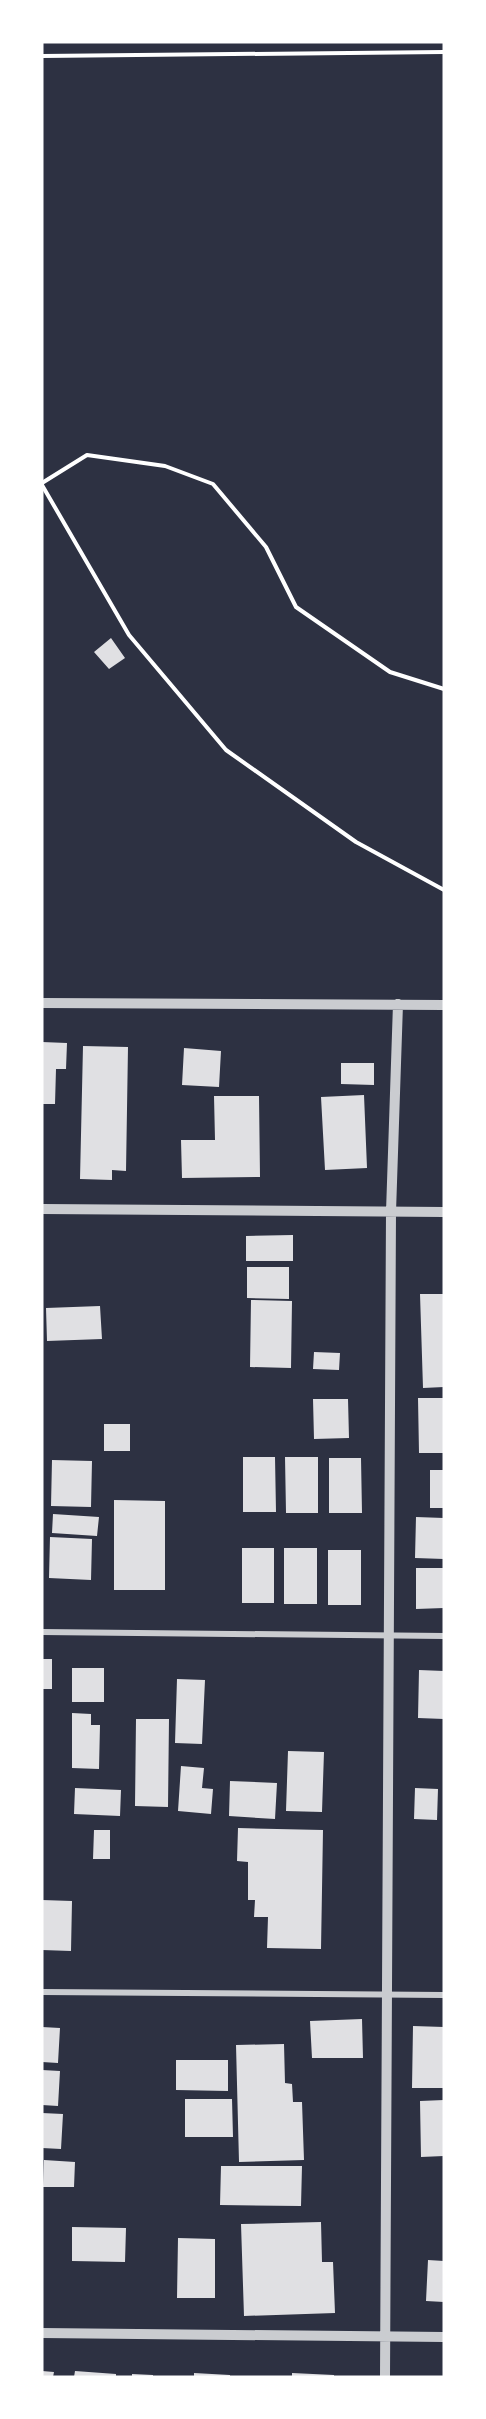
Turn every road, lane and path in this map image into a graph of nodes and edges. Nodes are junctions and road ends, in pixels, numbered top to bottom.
1 (444, 52) edge
2 (42, 56) edge
3 (42, 484) edge
4 (444, 689) edge
5 (444, 890) edge
6 (42, 1004) edge
7 (398, 1004) junction
8 (444, 1005) edge
9 (42, 1209) edge
10 (391, 1212) junction
11 (444, 1212) edge
12 (42, 1632) edge
13 (388, 1635) junction
14 (444, 1636) edge
15 (42, 1992) edge
16 (386, 1995) junction
17 (444, 1995) edge
18 (42, 2333) edge
19 (386, 2337) junction
20 (444, 2337) edge
21 (385, 2377) edge

1 - 2 path
3 - 4 path
3 - 5 path
6 - 7 street
7 - 8 street
7 - 10 street
9 - 10 street
10 - 11 street
10 - 13 street
12 - 13 street
13 - 14 street
13 - 16 street
15 - 16 street
16 - 17 street
16 - 19 street
18 - 19 street
19 - 20 street
19 - 21 street

